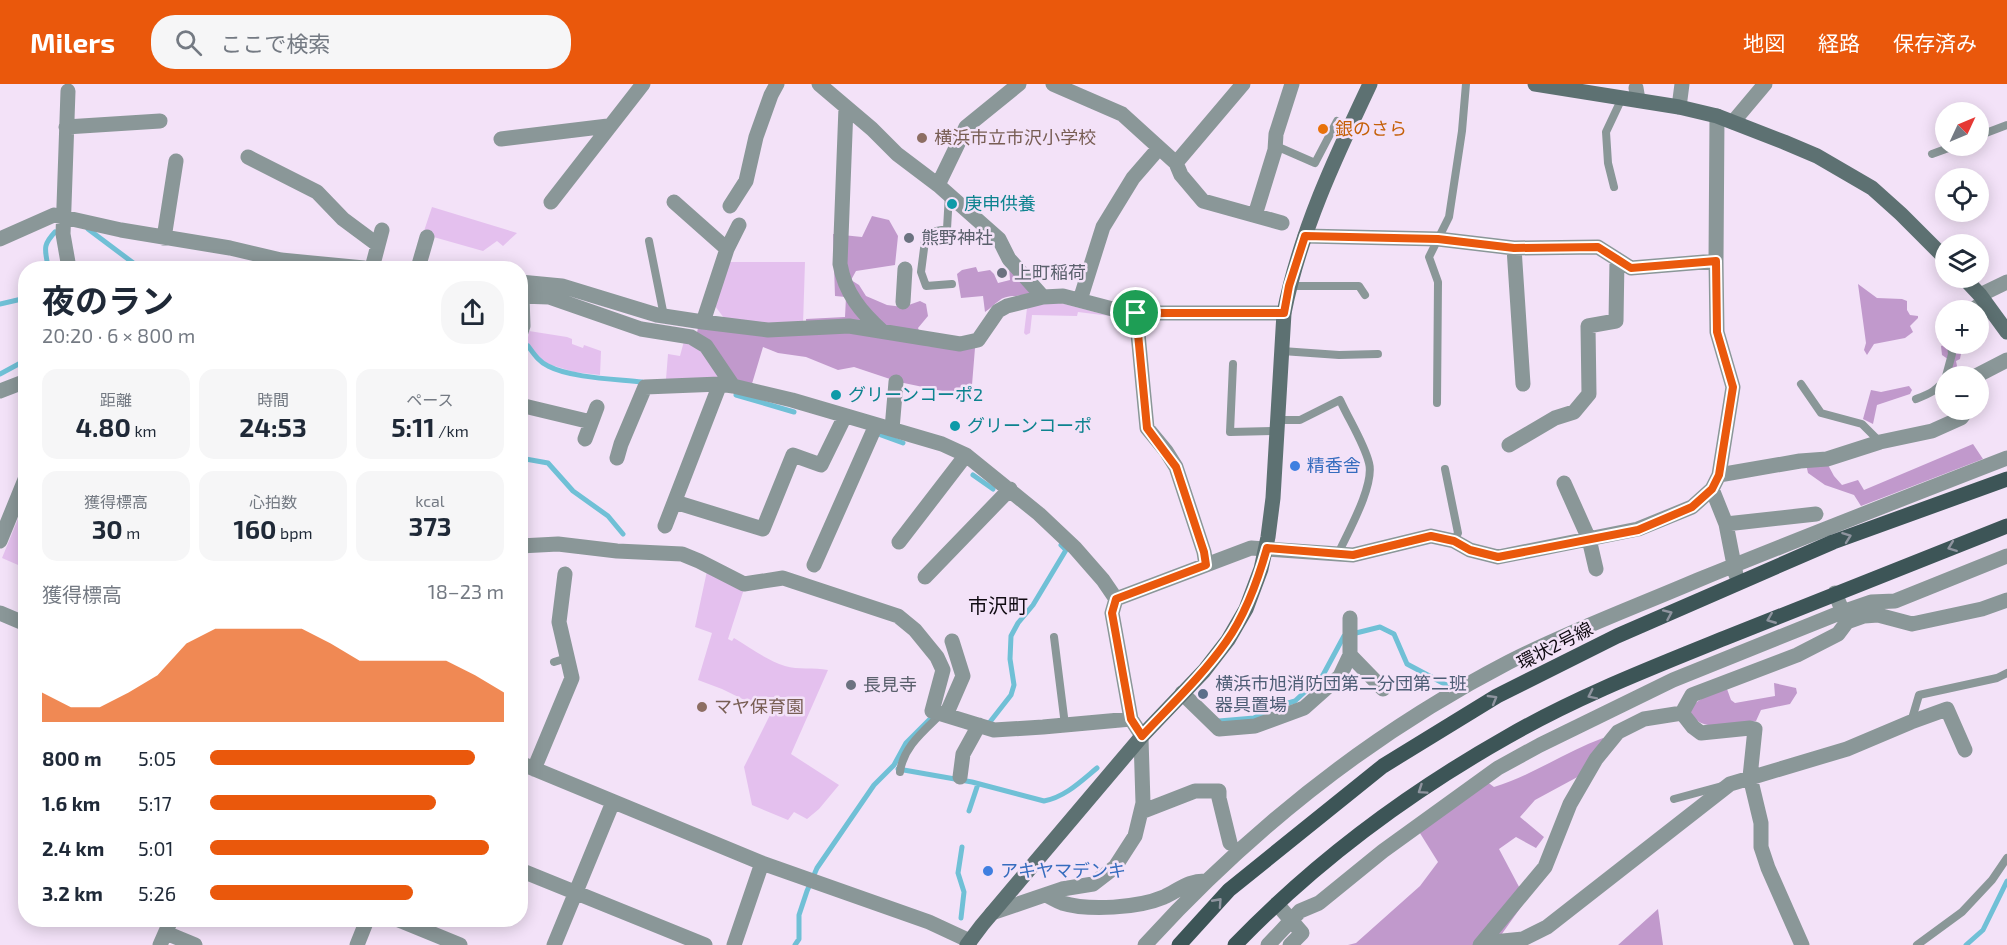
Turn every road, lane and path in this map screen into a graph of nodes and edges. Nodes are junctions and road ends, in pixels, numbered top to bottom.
1 (643, 84) edge
2 (777, 84) edge
3 (819, 84) edge
4 (1019, 84) edge
5 (1053, 84) edge
6 (1243, 84) edge
7 (1292, 84) edge
8 (1370, 84) edge
9 (1466, 84) edge
10 (1535, 84) edge
11 (1682, 84) edge
12 (1765, 84) edge
13 (68, 91) dead end
14 (1622, 98) junction
15 (846, 107) junction
16 (1679, 107) junction
17 (1717, 116) junction
18 (160, 121) dead end
19 (1337, 122) dead end
20 (1733, 122) junction
21 (2007, 125) edge
22 (608, 126) junction
23 (66, 127) junction
24 (1989, 132) edge
25 (501, 139) dead end
26 (1276, 146) junction
27 (1159, 148) junction
28 (1935, 153) edge
29 (1932, 154) dead end
30 (248, 156) dead end
31 (176, 161) dead end
32 (1176, 163) junction
33 (1614, 187) dead end
34 (943, 189) junction
35 (551, 202) dead end
36 (674, 202) dead end
37 (962, 205) junction
38 (730, 206) dead end
39 (1255, 215) junction
40 (64, 216) junction
41 (949, 216) junction
42 (1282, 223) dead end
43 (739, 225) dead end
44 (382, 230) dead end
45 (1305, 236) junction
46 (427, 237) dead end
47 (164, 238) junction
48 (0, 239) edge
49 (1438, 239) junction
50 (649, 241) dead end
51 (378, 245) junction
52 (1514, 248) junction
53 (1935, 248) edge
54 (727, 249) junction
55 (1617, 259) junction
56 (68, 261) edge
57 (271, 261) edge
58 (374, 261) edge
59 (420, 261) edge
60 (1716, 261) junction
61 (905, 269) dead end
62 (2007, 282) edge
63 (952, 284) dead end
64 (904, 286) junction
65 (926, 286) junction
66 (1289, 286) junction
67 (1974, 288) edge
68 (528, 291) edge
69 (528, 293) edge
70 (1365, 295) dead end
71 (1982, 296) junction
72 (1042, 297) junction
73 (1080, 300) junction
74 (1978, 300) edge
75 (903, 302) dead end
76 (1136, 313) junction
77 (1284, 313) junction
78 (664, 316) junction
79 (703, 322) junction
80 (882, 331) junction
81 (2007, 332) edge
82 (1282, 351) junction
83 (1378, 354) dead end
84 (2007, 360) edge
85 (1233, 364) dead end
86 (1989, 369) edge
87 (896, 382) dead end
88 (18, 384) edge
89 (1523, 384) dead end
90 (1801, 384) dead end
91 (727, 385) junction
92 (1935, 390) edge
93 (0, 391) edge
94 (1916, 399) dead end
95 (1437, 403) dead end
96 (528, 406) edge
97 (845, 416) junction
98 (1957, 420) edge
99 (876, 425) junction
100 (1277, 426) junction
101 (892, 429) junction
102 (585, 439) dead end
103 (1880, 442) junction
104 (1509, 445) dead end
105 (966, 455) junction
106 (617, 458) dead end
107 (2007, 458) edge
108 (1445, 469) dead end
109 (2007, 479) edge
110 (1715, 482) junction
111 (1564, 483) dead end
112 (1010, 489) junction
113 (18, 493) edge
114 (675, 502) junction
115 (1816, 514) dead end
116 (4, 520) edge
117 (1726, 524) junction
118 (665, 526) dead end
119 (2007, 526) edge
120 (1589, 539) junction
121 (0, 541) edge
122 (1454, 541) junction
123 (899, 542) dead end
124 (528, 546) edge
125 (1267, 548) junction
126 (1338, 554) junction
127 (2007, 556) edge
128 (813, 565) dead end
129 (1206, 565) junction
130 (1734, 565) junction
131 (1596, 569) dead end
132 (565, 574) dead end
133 (926, 577) dead end
134 (1738, 584) junction
135 (1835, 593) junction
136 (1116, 599) junction
137 (2007, 600) edge
138 (0, 614) edge
139 (1844, 617) junction
140 (18, 621) edge
141 (1350, 628) dead end
142 (1054, 637) dead end
143 (952, 641) dead end
144 (1350, 655) junction
145 (2007, 673) edge
146 (1383, 689) dead end
147 (1182, 693) junction
148 (1682, 713) junction
149 (943, 714) junction
150 (1131, 719) junction
151 (1911, 722) junction
152 (979, 725) junction
153 (1065, 725) junction
154 (1141, 737) junction
155 (1965, 750) dead end
156 (528, 764) edge
157 (528, 766) edge
158 (901, 769) dead end
159 (960, 777) dead end
160 (1750, 777) junction
161 (1730, 784) junction
162 (1674, 799) dead end
163 (613, 802) junction
164 (1141, 812) junction
165 (1230, 843) dead end
166 (2007, 858) edge
167 (762, 863) junction
168 (528, 873) edge
169 (1207, 880) junction
170 (576, 892) junction
171 (1045, 895) junction
172 (1277, 904) junction
173 (992, 913) junction
174 (1291, 920) junction
175 (364, 927) edge
176 (416, 927) edge
177 (166, 932) edge
178 (968, 943) edge
179 (1481, 944) edge
180 (1799, 944) edge
181 (195, 945) edge
182 (357, 945) edge
183 (460, 945) edge
184 (554, 945) edge
185 (705, 945) edge
186 (734, 945) edge
187 (1145, 945) edge
188 (1179, 945) edge
189 (1235, 945) edge
190 (1268, 945) edge
191 (1290, 945) edge
192 (1917, 945) edge

1 - 22 street
2 - 38 street
3 - 15 street
4 - 34 street
5 - 27 street
6 - 32 street
7 - 26 street
8 - 45 street
9 - 49 lane
10 - 14 street
11 - 16 street
12 - 20 street
13 - 23 street
14 - 16 street
14 - 33 lane
15 - 34 street
15 - 80 street
16 - 17 street
17 - 20 street
17 - 60 street
18 - 23 street
19 - 26 lane
20 - 53 street
21 - 24 lane
22 - 25 street
22 - 35 street
23 - 40 street
26 - 39 street
27 - 32 street
27 - 73 street
28 - 29 lane
30 - 51 street
31 - 47 street
32 - 39 street
34 - 37 street
34 - 41 lane
36 - 54 street
37 - 41 lane
37 - 72 street
39 - 42 street
40 - 47 street
40 - 48 street
40 - 56 street
41 - 65 lane
43 - 54 street
44 - 51 street
45 - 49 street
45 - 66 street
46 - 59 street
47 - 57 street
49 - 52 street
49 - 95 lane
50 - 78 lane
51 - 58 street
52 - 55 street
52 - 89 street
54 - 79 street
55 - 60 street
55 - 104 street
60 - 110 street
61 - 64 street
62 - 71 street
63 - 65 lane
64 - 65 lane
64 - 75 street
66 - 70 lane
66 - 77 street
67 - 71 street
68 - 78 street
69 - 91 street
71 - 74 lane
71 - 81 street
72 - 73 street
72 - 80 street
73 - 76 street
76 - 77 street
76 - 129 street
77 - 82 street
78 - 79 street
79 - 80 street
82 - 83 lane
82 - 100 street
84 - 86 street
85 - 100 lane
87 - 101 street
88 - 93 street
90 - 103 lane
91 - 97 street
91 - 106 street
91 - 114 street
92 - 94 lane
96 - 102 street
97 - 99 street
97 - 114 street
98 - 103 street
99 - 101 street
99 - 128 street
100 - 125 street
100 - 126 lane
101 - 105 street
103 - 110 street
105 - 112 street
105 - 123 street
107 - 130 street
108 - 122 lane
134 -> 109 main road, 環状2号線
110 - 117 street
110 - 120 street
111 - 120 street
112 - 133 street
112 - 136 street
113 - 116 street
114 - 118 street
115 - 117 street
116 - 121 street
117 - 130 street
119 -> 135 main road
120 - 122 street
120 - 131 street
122 - 126 street
124 - 149 street
125 - 126 street
125 - 129 street
125 - 147 street
127 - 139 street
129 - 136 street
130 - 134 street
130 - 169 street
132 - 156 street
188 -> 134 main road, 環状2号線
135 - 139 street
135 -> 172 main road
136 - 150 street
137 - 139 street
138 - 140 street
139 - 148 street
139 - 174 street
141 - 144 street
142 - 153 lane
143 - 149 street
144 - 146 street
144 - 147 street
145 - 151 lane
147 - 154 street
148 - 160 street
148 - 179 street
149 - 152 street
149 - 158 lane
150 - 153 street
150 - 154 street
151 - 155 street
151 - 160 street
152 - 153 street
152 - 159 street
154 - 164 street
154 - 173 street
157 - 163 street
160 - 161 street
160 - 180 street
161 - 162 lane
161 - 179 street
163 - 167 street
163 - 170 street
164 - 165 street
164 - 171 street
166 - 192 lane
167 - 178 street
167 - 186 street
168 - 170 street
169 - 171 street
169 - 187 street
170 - 184 street
170 - 185 street
171 - 173 street
172 - 174 street
172 - 189 main road
173 - 178 street
174 - 190 street
174 - 191 street
175 - 182 street
176 - 183 street
177 - 181 street

